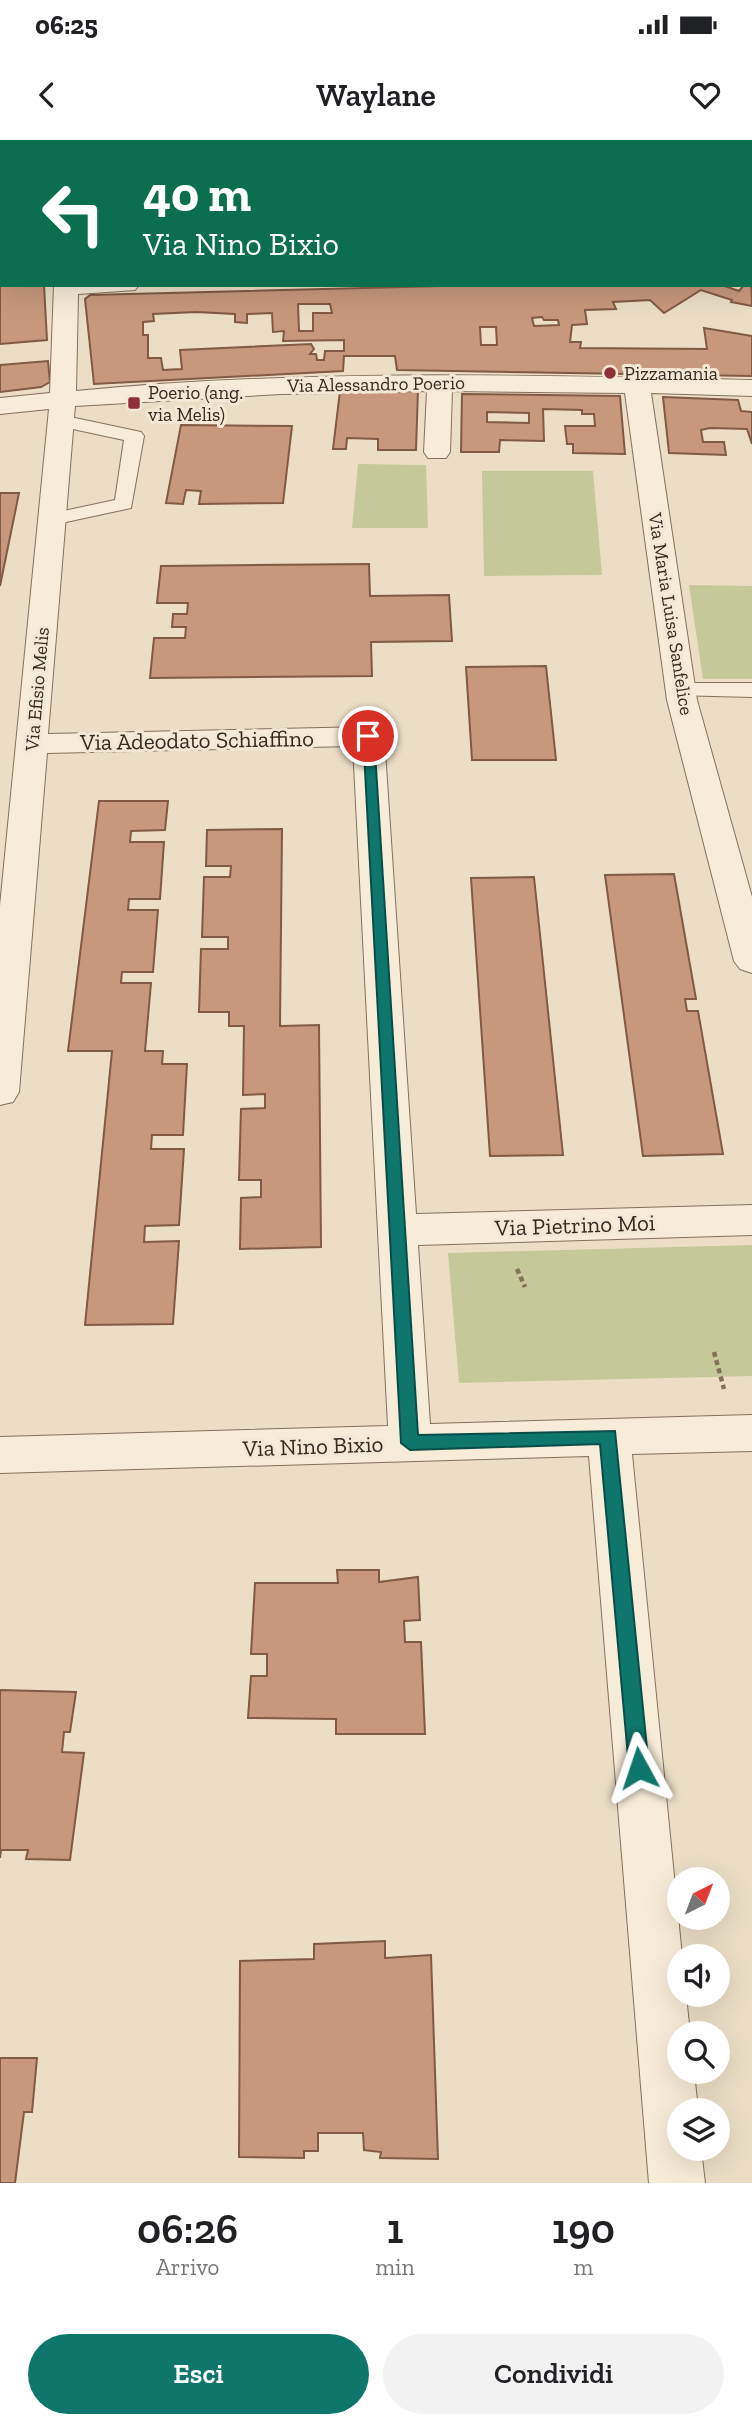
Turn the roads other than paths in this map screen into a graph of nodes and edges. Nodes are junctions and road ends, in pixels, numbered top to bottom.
1 (66, 287) edge
2 (440, 382) junction
3 (638, 385) junction
4 (752, 388) edge
5 (0, 406) edge
6 (62, 409) junction
7 (437, 452) dead end
8 (52, 519) junction
9 (681, 690) junction
10 (752, 690) edge
11 (32, 744) junction
12 (752, 961) edge
13 (5, 974) edge
14 (0, 1092) edge
15 (752, 1220) edge
16 (398, 1230) junction
17 (752, 1433) edge
18 (609, 1437) junction
19 (410, 1443) junction
20 (0, 1455) edge
21 (677, 2183) edge

1 - 6 street, Via Efisio Melis
2 - 3 street, Via Alessandro Poerio
2 - 6 street, Via Alessandro Poerio
2 - 7 street
3 - 4 street, Via Alessandro Poerio
3 - 9 street, Via Maria Luisa Sanfelice
5 - 6 street, Via Alessandro Poerio
6 - 8 street, Via Efisio Melis
6 - 8 lane
8 - 11 street, Via Efisio Melis
9 - 10 lane
9 - 12 street, Via Maria Luisa Sanfelice
11 - 13 street, Via Efisio Melis
11 - 16 street, Via Adeodato Schiaffino
13 - 14 street, Via Efisio Melis
15 - 16 street, Via Pietrino Moi
16 - 19 street, Via Adeodato Schiaffino
17 - 18 street, Via Nino Bixio
18 - 19 street, Via Nino Bixio
18 - 21 street
19 - 20 street, Via Nino Bixio

